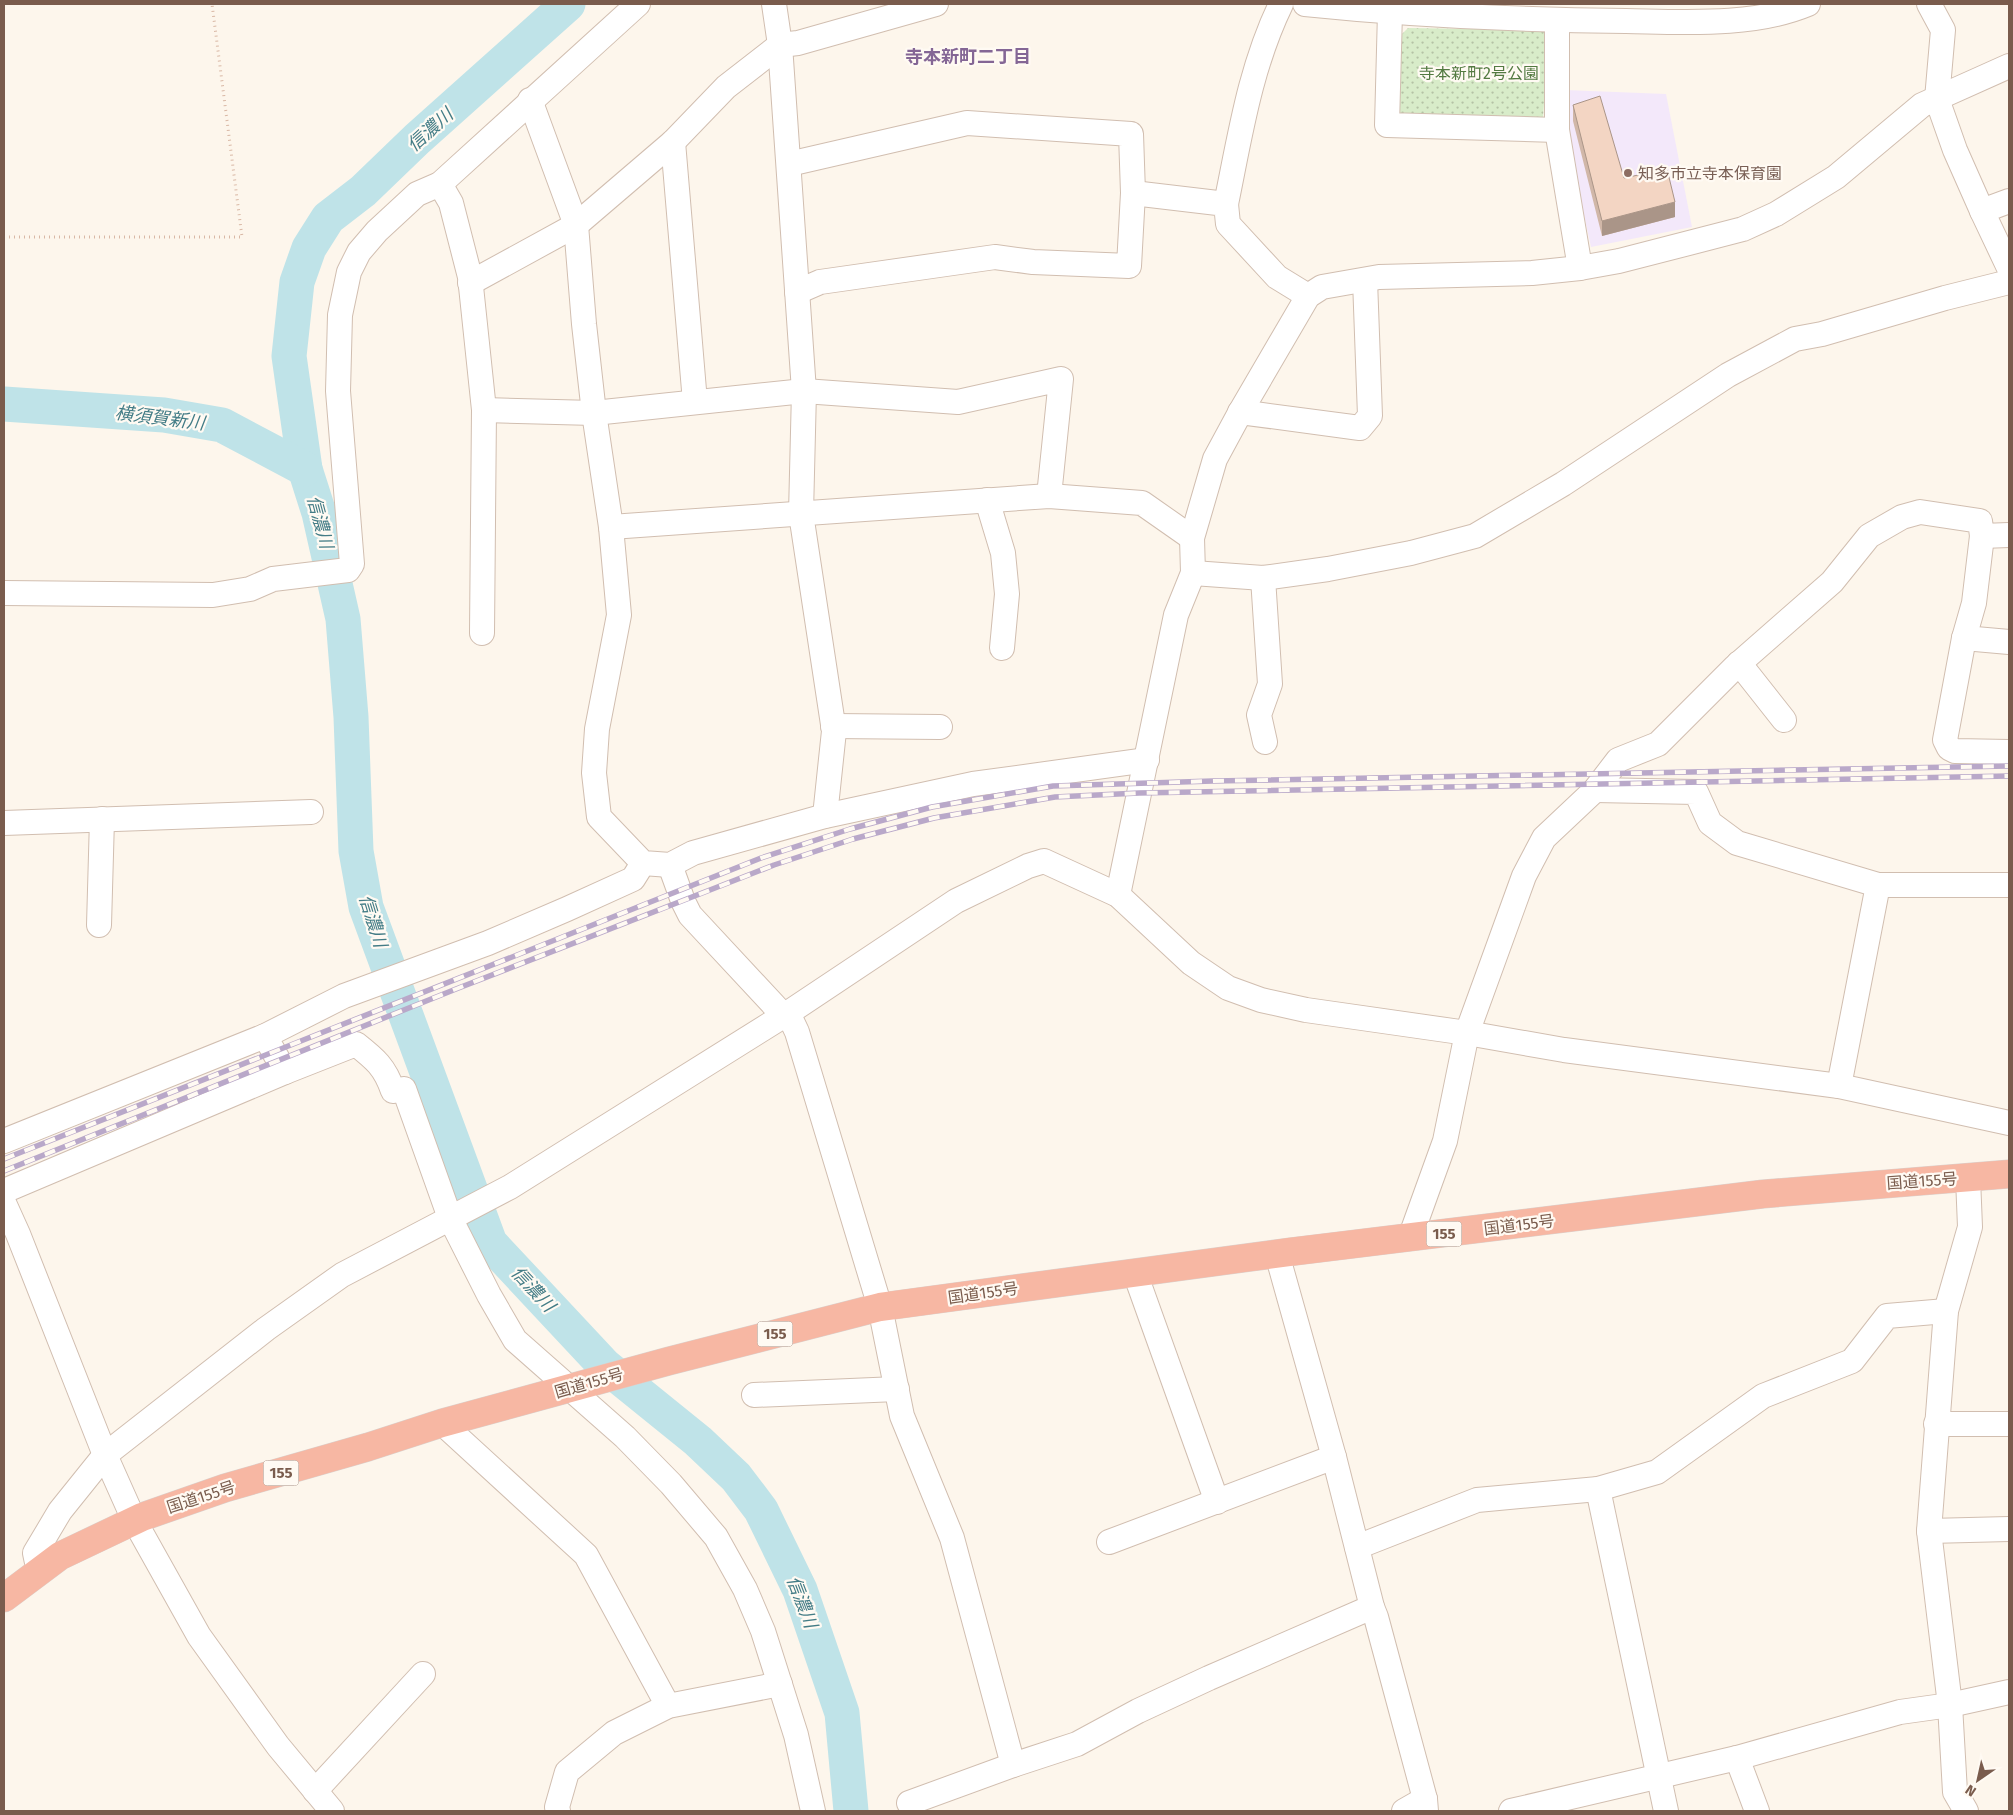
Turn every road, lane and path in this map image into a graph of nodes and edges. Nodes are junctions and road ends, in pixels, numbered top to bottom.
1 (212, 4) edge
2 (638, 4) edge
3 (774, 4) edge
4 (936, 4) edge
5 (1281, 4) edge
6 (1305, 4) edge
7 (1808, 4) edge
8 (1929, 4) edge
9 (1358, 7) edge
10 (1390, 12) junction
11 (1710, 12) edge
12 (1557, 21) junction
13 (780, 44) junction
14 (2009, 66) edge
15 (1937, 99) junction
16 (530, 100) junction
17 (1557, 130) junction
18 (673, 142) junction
19 (789, 164) junction
20 (440, 184) junction
21 (1133, 193) junction
22 (2009, 201) edge
23 (1226, 204) junction
24 (1982, 211) junction
25 (576, 225) junction
26 (4, 237) edge
27 (1580, 268) junction
28 (2009, 268) edge
29 (1365, 280) junction
30 (470, 282) junction
31 (2009, 282) edge
32 (797, 292) junction
33 (1308, 296) junction
34 (804, 391) junction
35 (695, 402) junction
36 (484, 410) junction
37 (1240, 412) junction
38 (594, 413) junction
39 (1049, 496) junction
40 (987, 500) junction
41 (800, 514) junction
42 (611, 528) junction
43 (2009, 535) edge
44 (1982, 536) junction
45 (1192, 538) junction
46 (1193, 573) junction
47 (1263, 578) junction
48 (4, 593) edge
49 (482, 633) dead end
50 (1964, 638) junction
51 (2009, 642) edge
52 (1002, 648) dead end
53 (1739, 663) junction
54 (1784, 720) dead end
55 (833, 726) junction
56 (940, 727) dead end
57 (1265, 742) dead end
58 (2009, 752) edge
59 (1147, 760) junction
60 (1595, 790) junction
61 (311, 812) dead end
62 (824, 816) junction
63 (102, 819) junction
64 (4, 823) edge
65 (643, 863) junction
66 (670, 865) junction
67 (1878, 885) junction
68 (2009, 885) edge
69 (1118, 895) junction
70 (99, 925) dead end
71 (786, 1014) junction
72 (1467, 1033) junction
73 (265, 1036) junction
74 (285, 1072) junction
75 (1839, 1086) junction
76 (2009, 1123) edge
77 (4, 1141) edge
78 (2009, 1174) edge
79 (1968, 1178) junction
80 (4, 1191) edge
81 (4, 1203) edge
82 (455, 1216) junction
83 (1410, 1238) junction
84 (1278, 1254) junction
85 (1136, 1273) junction
86 (880, 1307) junction
87 (1946, 1311) junction
88 (572, 1388) junction
89 (897, 1389) junction
90 (754, 1395) dead end
91 (442, 1423) junction
92 (1936, 1424) junction
93 (2009, 1424) edge
94 (105, 1455) junction
95 (1334, 1457) junction
96 (1598, 1489) junction
97 (1217, 1502) junction
98 (134, 1520) junction
99 (2009, 1529) edge
100 (1929, 1531) junction
101 (1109, 1542) dead end
102 (1357, 1548) junction
103 (39, 1572) junction
104 (4, 1598) edge
105 (1372, 1607) junction
106 (423, 1674) dead end
107 (780, 1684) junction
108 (2009, 1692) edge
109 (1950, 1705) junction
110 (668, 1706) junction
111 (1736, 1758) junction
112 (1013, 1765) junction
113 (1658, 1777) junction
114 (316, 1791) junction
115 (909, 1802) dead end
116 (1425, 1805) edge
117 (332, 1811) edge
118 (558, 1811) edge
119 (813, 1811) edge
120 (1404, 1811) edge
121 (1511, 1811) edge
122 (1666, 1811) edge
123 (1757, 1811) edge
124 (1966, 1811) edge

1 - 26 path
2 - 16 street
3 - 13 street
4 - 13 street
5 - 23 street
6 - 9 street
7 - 11 street
8 - 15 street
9 - 10 street
10 - 12 street
10 - 17 street
11 - 12 street
12 - 17 street
13 - 18 street
13 - 19 street
14 - 15 street
15 - 24 street
15 - 27 street
16 - 20 street
16 - 25 street
17 - 27 street
18 - 25 street
18 - 35 street
19 - 21 street
19 - 32 street
20 - 30 street
20 - 48 street
21 - 23 street
21 - 32 street
22 - 24 street
23 - 33 street
24 - 28 street
25 - 30 street
25 - 38 street
27 - 29 street
29 - 33 street
29 - 37 street
30 - 36 street
31 - 47 street
32 - 34 street
33 - 37 street
34 - 35 street
34 - 39 street
34 - 41 street
35 - 38 street
36 - 38 street
36 - 49 street
37 - 45 street
38 - 42 street
39 - 40 street
39 - 45 street
40 - 41 street
40 - 52 street
41 - 42 street
41 - 55 street
42 - 65 street
43 - 44 street
44 - 50 street
44 - 53 street
45 - 46 street
46 - 47 street
46 - 59 street
47 - 57 street
50 - 51 street
50 - 58 street
53 - 54 street
53 - 60 street
55 - 56 street
55 - 62 street
59 - 62 street
59 - 69 street
60 - 67 street
60 - 72 street
61 - 63 street
62 - 66 street
63 - 64 street
63 - 70 street
65 - 66 street
65 - 73 street
66 - 71 street
67 - 68 street
67 - 75 street
69 - 71 street
69 - 72 street
71 - 82 street
71 - 86 street
72 - 75 street
72 - 83 street
73 - 74 street
73 - 77 street
74 - 80 street
74 - 82 street
75 - 76 street
78 - 79 highway, 国道155号 / 155
79 - 83 highway, 国道155号 / 155
79 - 87 street
81 - 94 street
82 - 88 street
82 - 94 street
83 - 84 highway, 国道155号 / 155
84 - 85 highway, 国道155号 / 155
84 - 95 street
85 - 86 highway, 国道155号 / 155
85 - 97 street
86 - 88 highway, 国道155号 / 155
86 - 89 street
87 - 92 street
87 - 96 street
88 - 91 highway, 国道155号 / 155
88 - 107 street
89 - 90 street
89 - 112 street
91 - 98 highway, 国道155号 / 155
91 - 110 street
92 - 93 street
92 - 100 street
94 - 98 street
94 - 103 street
95 - 97 street
95 - 102 street
96 - 102 street
96 - 113 street
97 - 101 street
98 - 103 highway, 国道155号 / 155
98 - 114 street
99 - 100 street
100 - 109 street
102 - 105 street
103 - 104 highway, 国道155号 / 155
105 - 112 street
105 - 116 street
106 - 114 street
107 - 110 street
107 - 119 street
108 - 109 street
109 - 111 street
109 - 124 street
110 - 118 street
111 - 113 street
111 - 123 street
112 - 115 street
113 - 121 street
113 - 122 street
114 - 117 street
116 - 120 street

